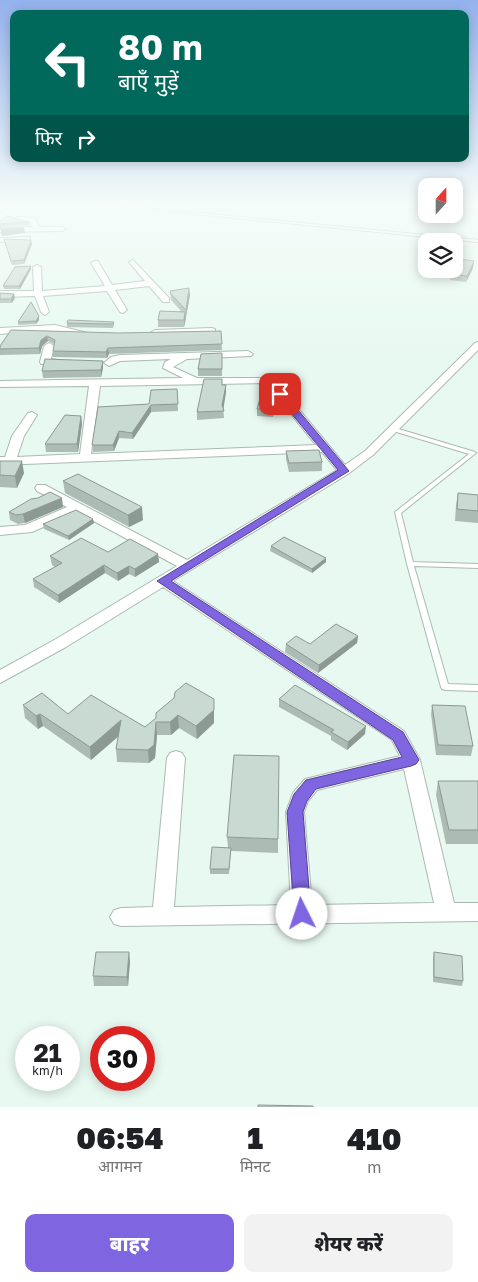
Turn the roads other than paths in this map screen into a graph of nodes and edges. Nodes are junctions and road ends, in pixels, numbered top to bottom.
1 (133, 262) dead end
2 (95, 263) dead end
3 (37, 267) dead end
4 (151, 283) junction
5 (109, 288) junction
6 (38, 293) junction
7 (0, 294) edge
8 (166, 300) dead end
9 (122, 310) dead end
10 (45, 312) dead end
11 (0, 331) edge
12 (212, 331) edge
13 (89, 333) edge
14 (146, 333) edge
15 (478, 345) edge
16 (49, 346) dead end
17 (248, 354) dead end
18 (186, 356) junction
19 (73, 363) edge
20 (196, 381) junction
21 (95, 383) junction
22 (112, 383) junction
23 (0, 384) edge
24 (32, 415) dead end
25 (392, 430) junction
26 (325, 448) junction
27 (476, 451) edge
28 (85, 458) junction
29 (5, 461) edge
30 (344, 471) junction
31 (41, 488) dead end
32 (76, 508) junction
33 (0, 531) edge
34 (410, 564) junction
35 (187, 566) junction
36 (478, 566) edge
37 (163, 581) junction
38 (0, 677) edge
39 (478, 688) edge
40 (176, 758) dead end
41 (411, 760) junction
42 (446, 912) junction
43 (478, 912) edge
44 (302, 914) junction
45 (163, 916) junction
46 (121, 917) dead end

1 - 4 street
2 - 5 street
3 - 6 street
4 - 5 street
4 - 8 street
5 - 6 street
5 - 9 street
6 - 7 street
6 - 10 street
11 - 13 street
12 - 14 street
15 - 25 street
16 - 19 street
17 - 18 street
18 - 20 street
18 - 22 street
20 - 22 street
20 - 26 street
21 - 22 street
21 - 23 street
21 - 28 street
24 - 29 street
25 - 27 lane
25 - 30 street
26 - 28 street
26 - 30 street
27 - 34 lane
28 - 29 street
30 - 35 street
31 - 32 street
32 - 33 street
32 - 35 street
34 - 36 lane
34 - 39 lane
35 - 37 street
37 - 38 street
37 - 41 street
40 - 45 street
41 - 42 street
41 - 44 street
42 - 43 street
42 - 44 street
44 - 45 street
45 - 46 street

